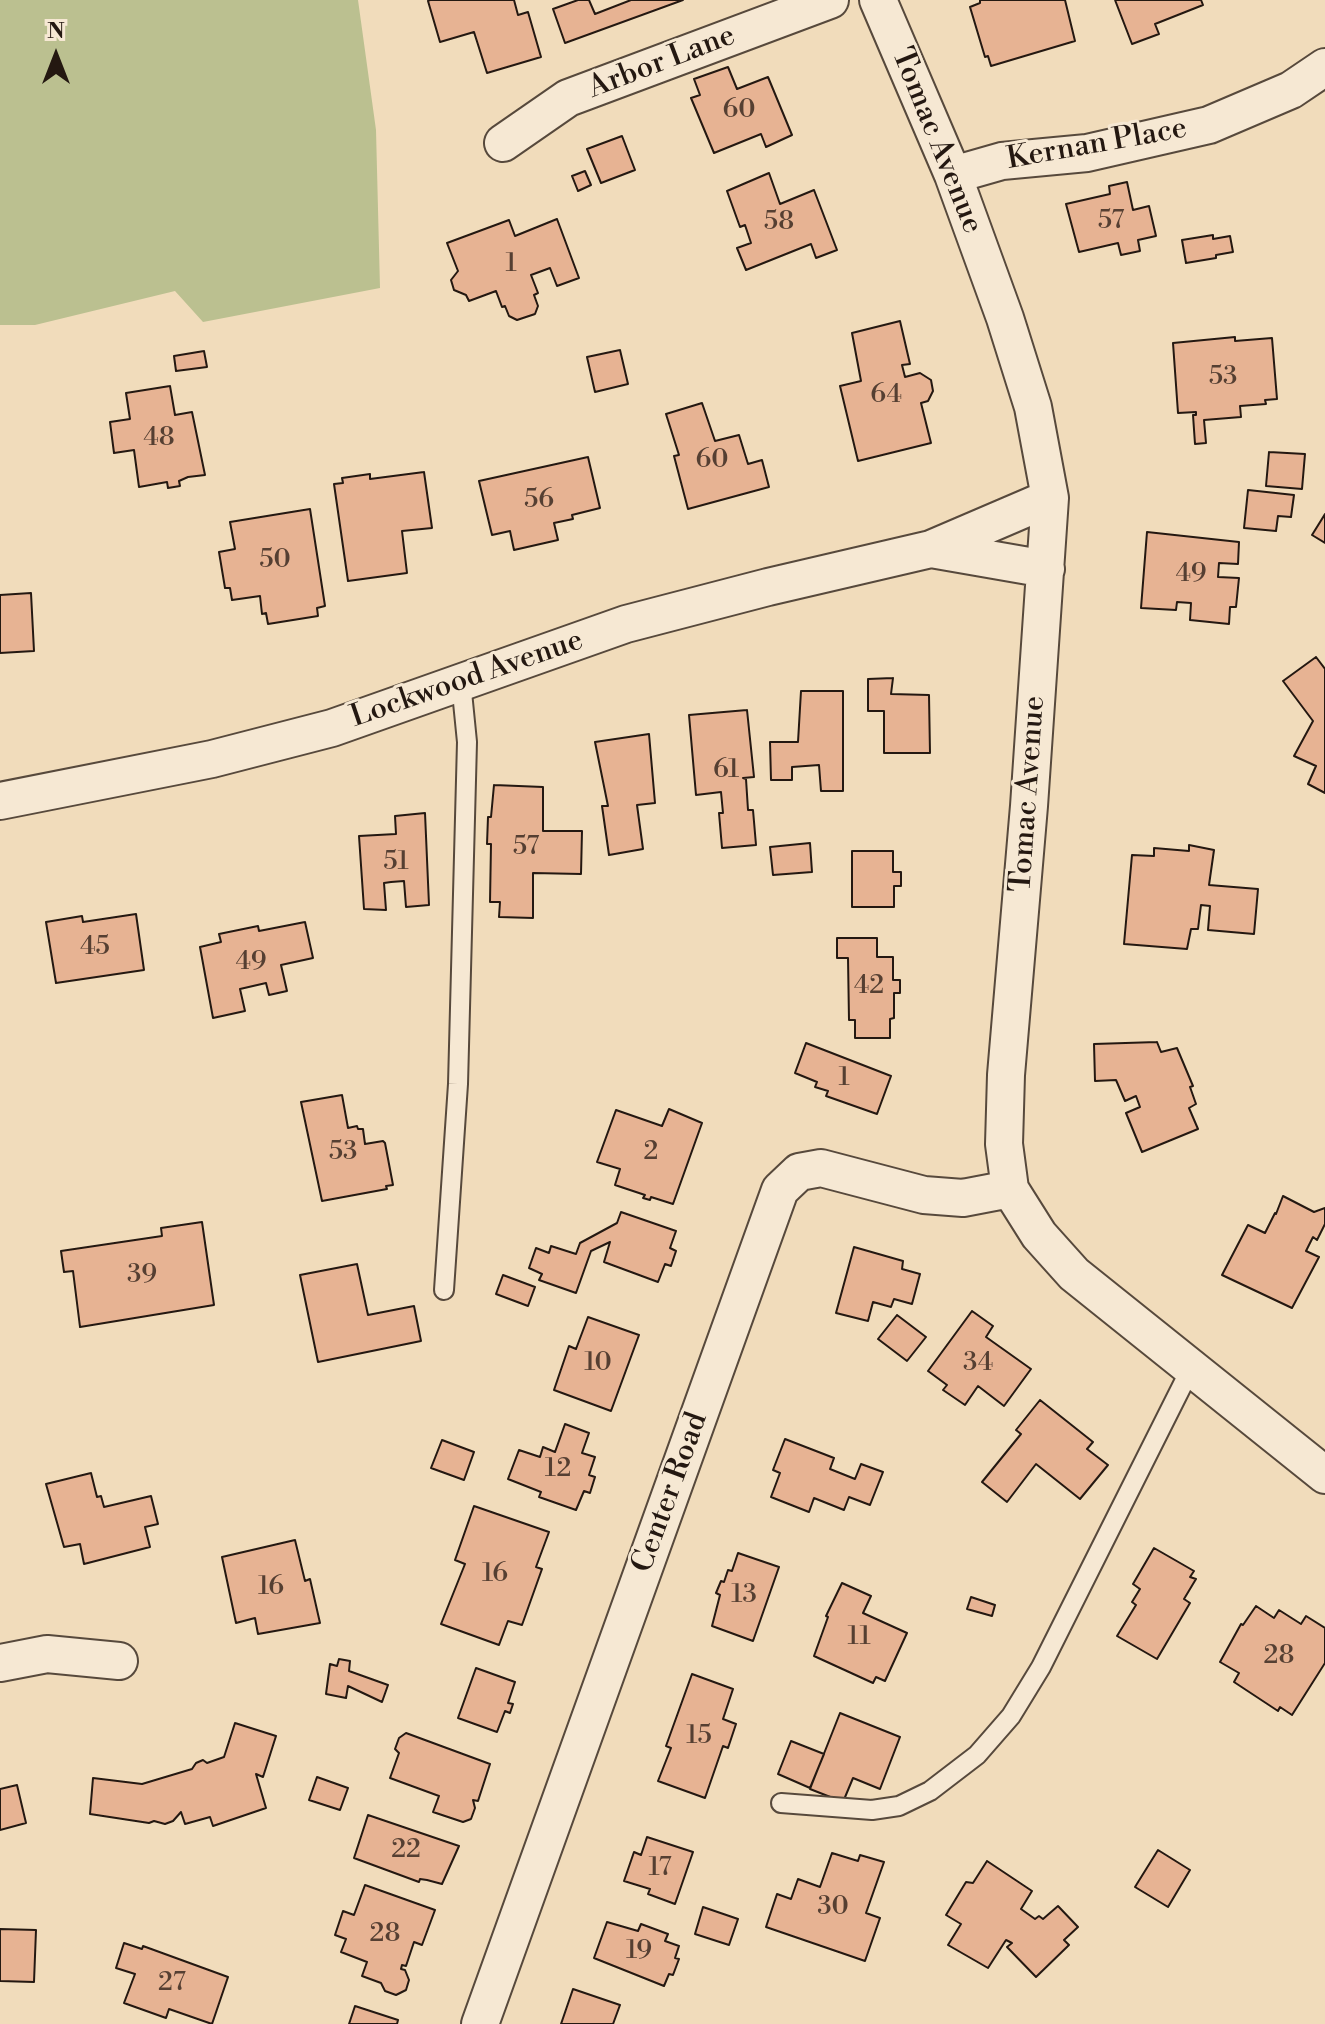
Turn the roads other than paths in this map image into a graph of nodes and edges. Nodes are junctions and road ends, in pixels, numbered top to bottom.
1 (830, 0) edge
2 (878, 0) edge
3 (1325, 67) edge
4 (503, 143) dead end
5 (953, 175) junction
6 (1050, 498) junction
7 (931, 549) junction
8 (1046, 569) junction
9 (461, 682) junction
10 (0, 801) edge
11 (1010, 1189) junction
12 (444, 1290) dead end
13 (1191, 1368) junction
14 (1325, 1475) edge
15 (119, 1661) dead end
16 (0, 1663) edge
17 (781, 1803) dead end
18 (480, 2024) edge

1 - 4 street, Arbor Lane
2 - 5 street, Tomac Avenue
3 - 5 street, Kernan Place
5 - 6 street, Tomac Avenue
6 - 7 street, Lockwood Avenue
6 - 8 street, Tomac Avenue
7 - 8 street, Lockwood Avenue
7 - 9 street, Lockwood Avenue
8 - 11 street, Tomac Avenue
9 - 10 street, Lockwood Avenue
9 - 12 lane
11 - 13 street, Tomac Avenue
11 - 18 street, Center Road
13 - 14 street, Tomac Avenue
13 - 17 lane
15 - 16 street

